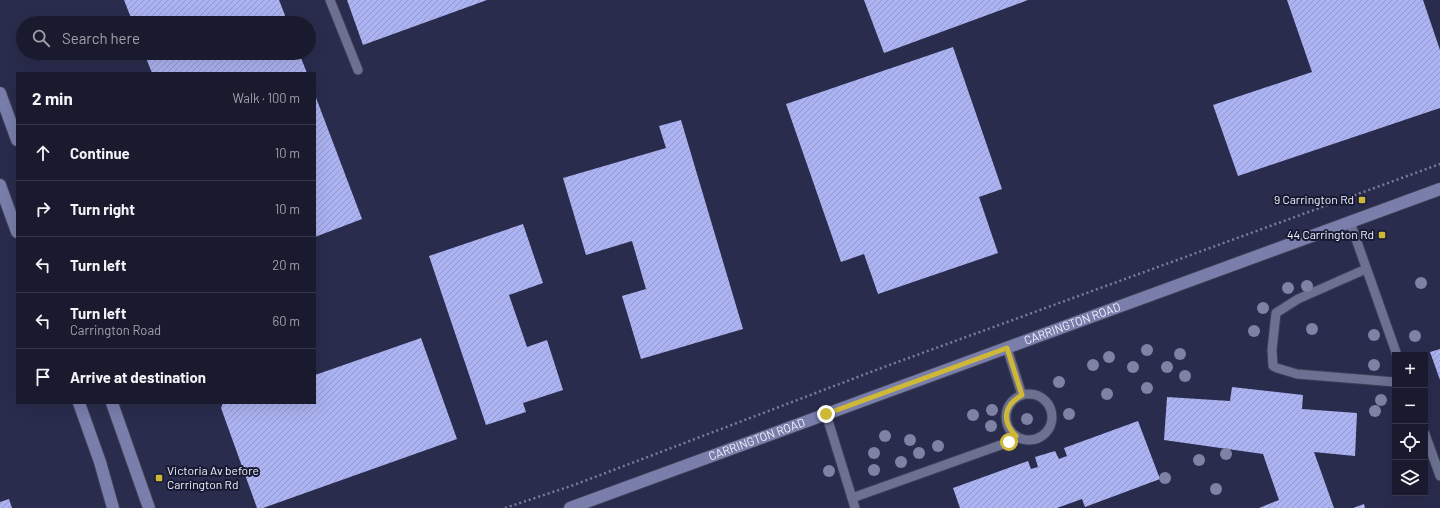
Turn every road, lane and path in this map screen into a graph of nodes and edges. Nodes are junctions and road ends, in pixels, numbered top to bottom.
1 (330, 0) edge
2 (358, 70) dead end
3 (0, 92) edge
4 (16, 137) edge
5 (1440, 164) edge
6 (0, 186) edge
7 (1440, 189) edge
8 (1350, 222) junction
9 (16, 229) edge
10 (1366, 269) junction
11 (1007, 348) junction
12 (1396, 352) edge
13 (1392, 382) edge
14 (1022, 395) junction
15 (79, 404) edge
16 (112, 404) edge
17 (826, 414) junction
18 (1016, 436) junction
19 (1428, 442) edge
20 (1440, 476) edge
21 (852, 498) junction
22 (113, 508) edge
23 (149, 508) edge
24 (505, 508) edge
25 (570, 508) edge
26 (855, 508) edge

1 - 2 lane
3 - 4 main road
5 - 24 path
6 - 9 main road
7 - 8 main road, CARRINGTON ROAD
8 - 10 lane
8 - 11 main road, CARRINGTON ROAD
10 - 12 lane
10 - 13 lane
11 - 14 lane
11 - 17 main road, CARRINGTON ROAD
14 - 18 lane
14 - 18 lane
15 - 22 main road
16 - 23 main road
17 - 21 lane
17 - 25 main road, CARRINGTON ROAD
18 - 21 lane
19 - 20 lane
21 - 26 lane

